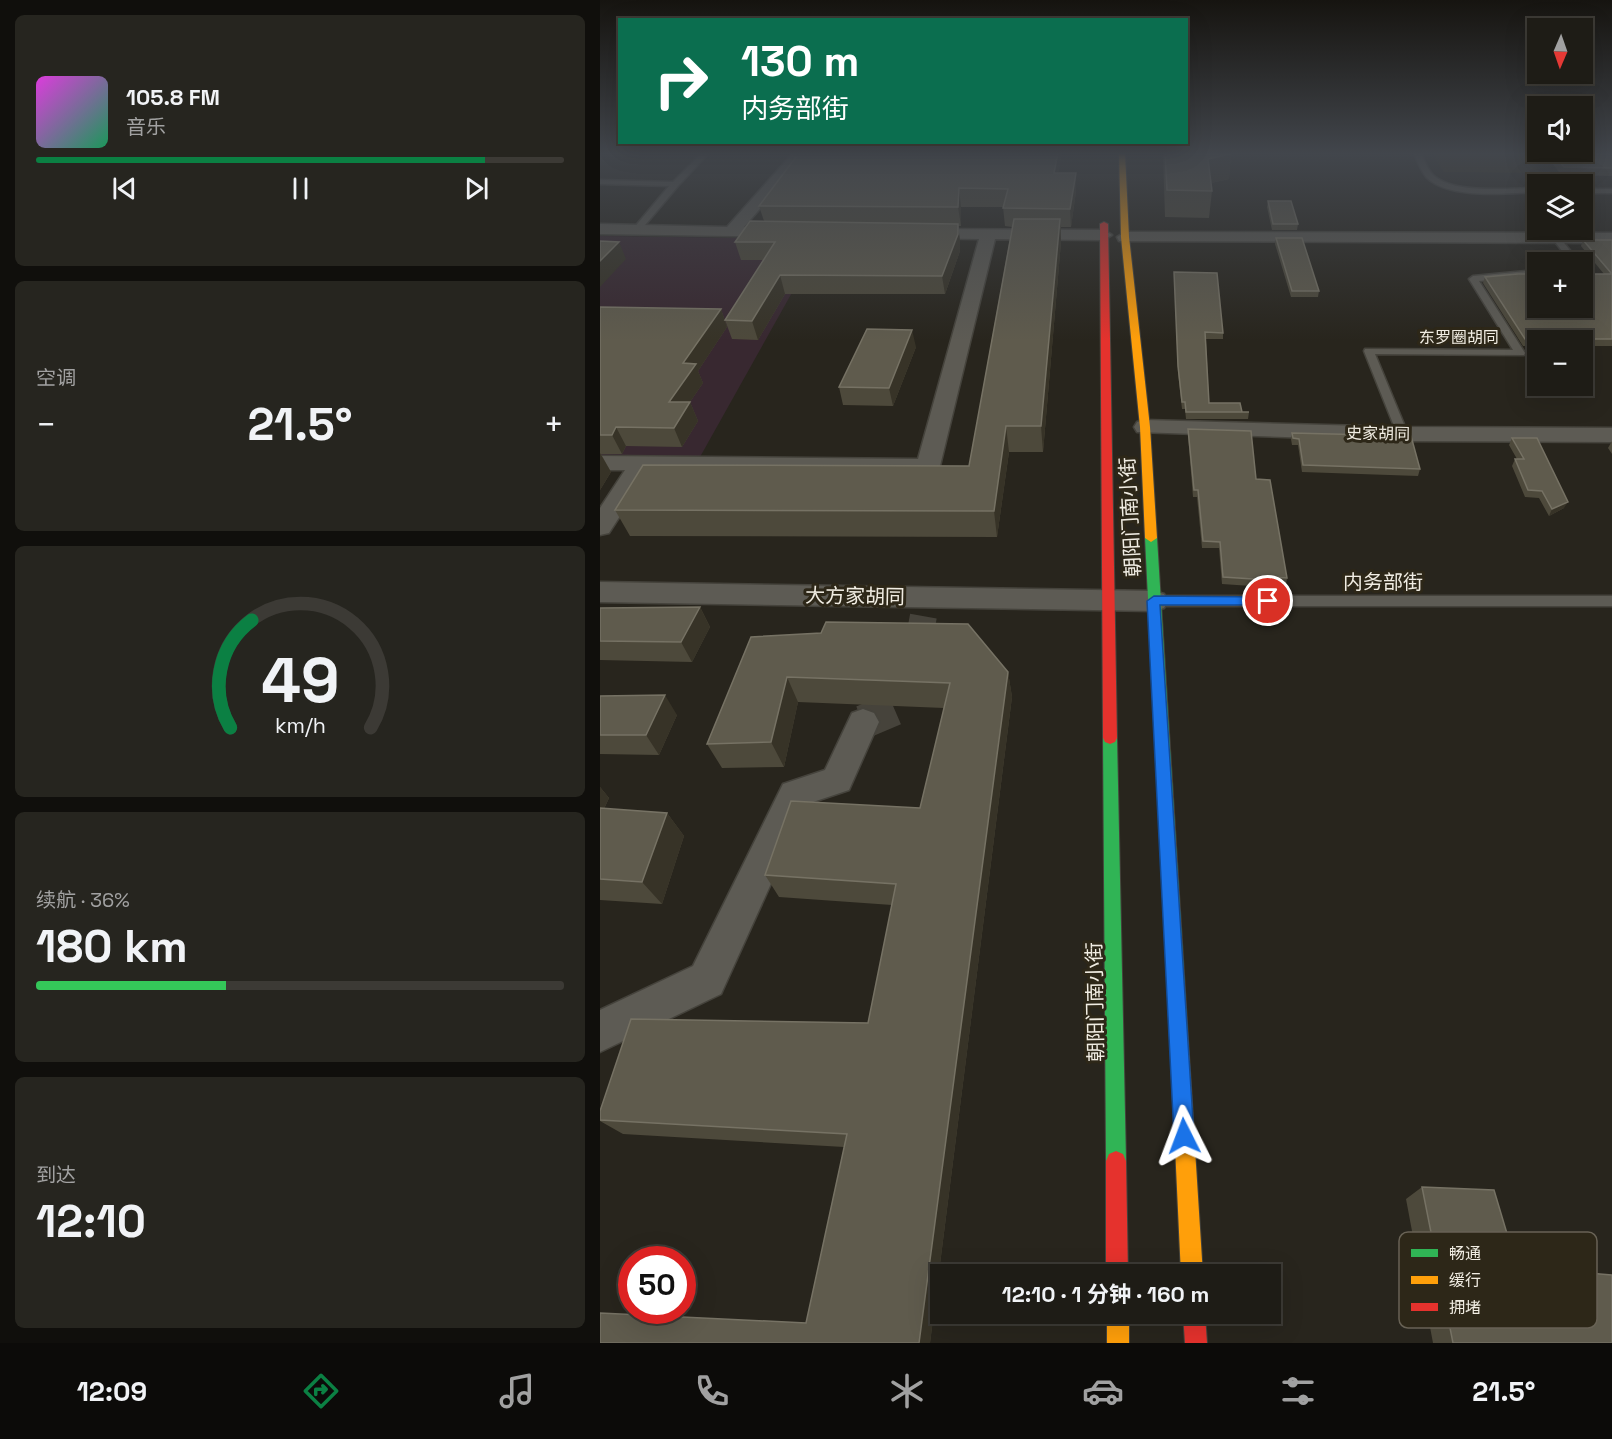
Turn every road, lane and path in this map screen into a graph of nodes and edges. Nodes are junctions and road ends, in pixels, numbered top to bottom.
1 (648, 216) edge
2 (745, 216) edge
3 (1103, 216) edge
4 (1124, 216) edge
5 (600, 229) edge
6 (637, 229) junction
7 (731, 232) junction
8 (801, 233) edge
9 (906, 234) edge
10 (988, 235) junction
11 (1104, 235) junction
12 (1125, 237) junction
13 (1527, 237) edge
14 (1593, 238) edge
15 (1612, 238) edge
16 (1557, 240) edge
17 (1567, 252) edge
18 (1527, 274) edge
19 (1145, 427) junction
20 (1402, 434) junction
21 (1612, 435) edge
22 (600, 464) edge
23 (641, 464) junction
24 (600, 527) edge
25 (600, 592) edge
26 (1110, 599) junction
27 (1154, 601) junction
28 (1612, 601) edge
29 (863, 722) tunnel mouth
30 (600, 1031) edge
31 (1117, 1264) edge
32 (1191, 1264) edge
33 (1118, 1324) edge
34 (1195, 1324) edge
35 (1118, 1343) edge
36 (1196, 1343) edge

1 - 6 lane
2 - 7 street
3 - 11 main road, 朝阳门南小街
4 - 12 main road, 朝阳门南小街
5 - 6 street
6 - 7 street
7 - 8 street
9 - 10 street
10 - 11 street
10 - 23 street
11 - 26 main road, 朝阳门南小街
12 - 13 street
12 - 19 main road, 朝阳门南小街
14 - 15 street
16 - 17 lane
18 - 20 lane, 东罗圈胡同
19 - 20 street, 史家胡同
19 - 27 main road, 朝阳门南小街
20 - 21 street, 史家胡同
22 - 23 street
23 - 24 street
25 - 26 street, 大方家胡同
26 - 27 street, 大方家胡同
26 - 31 main road, 朝阳门南小街
27 - 28 lane, 内务部街
27 - 32 main road, 朝阳门南小街
29 - 30 street
33 - 35 main road
34 - 36 main road

